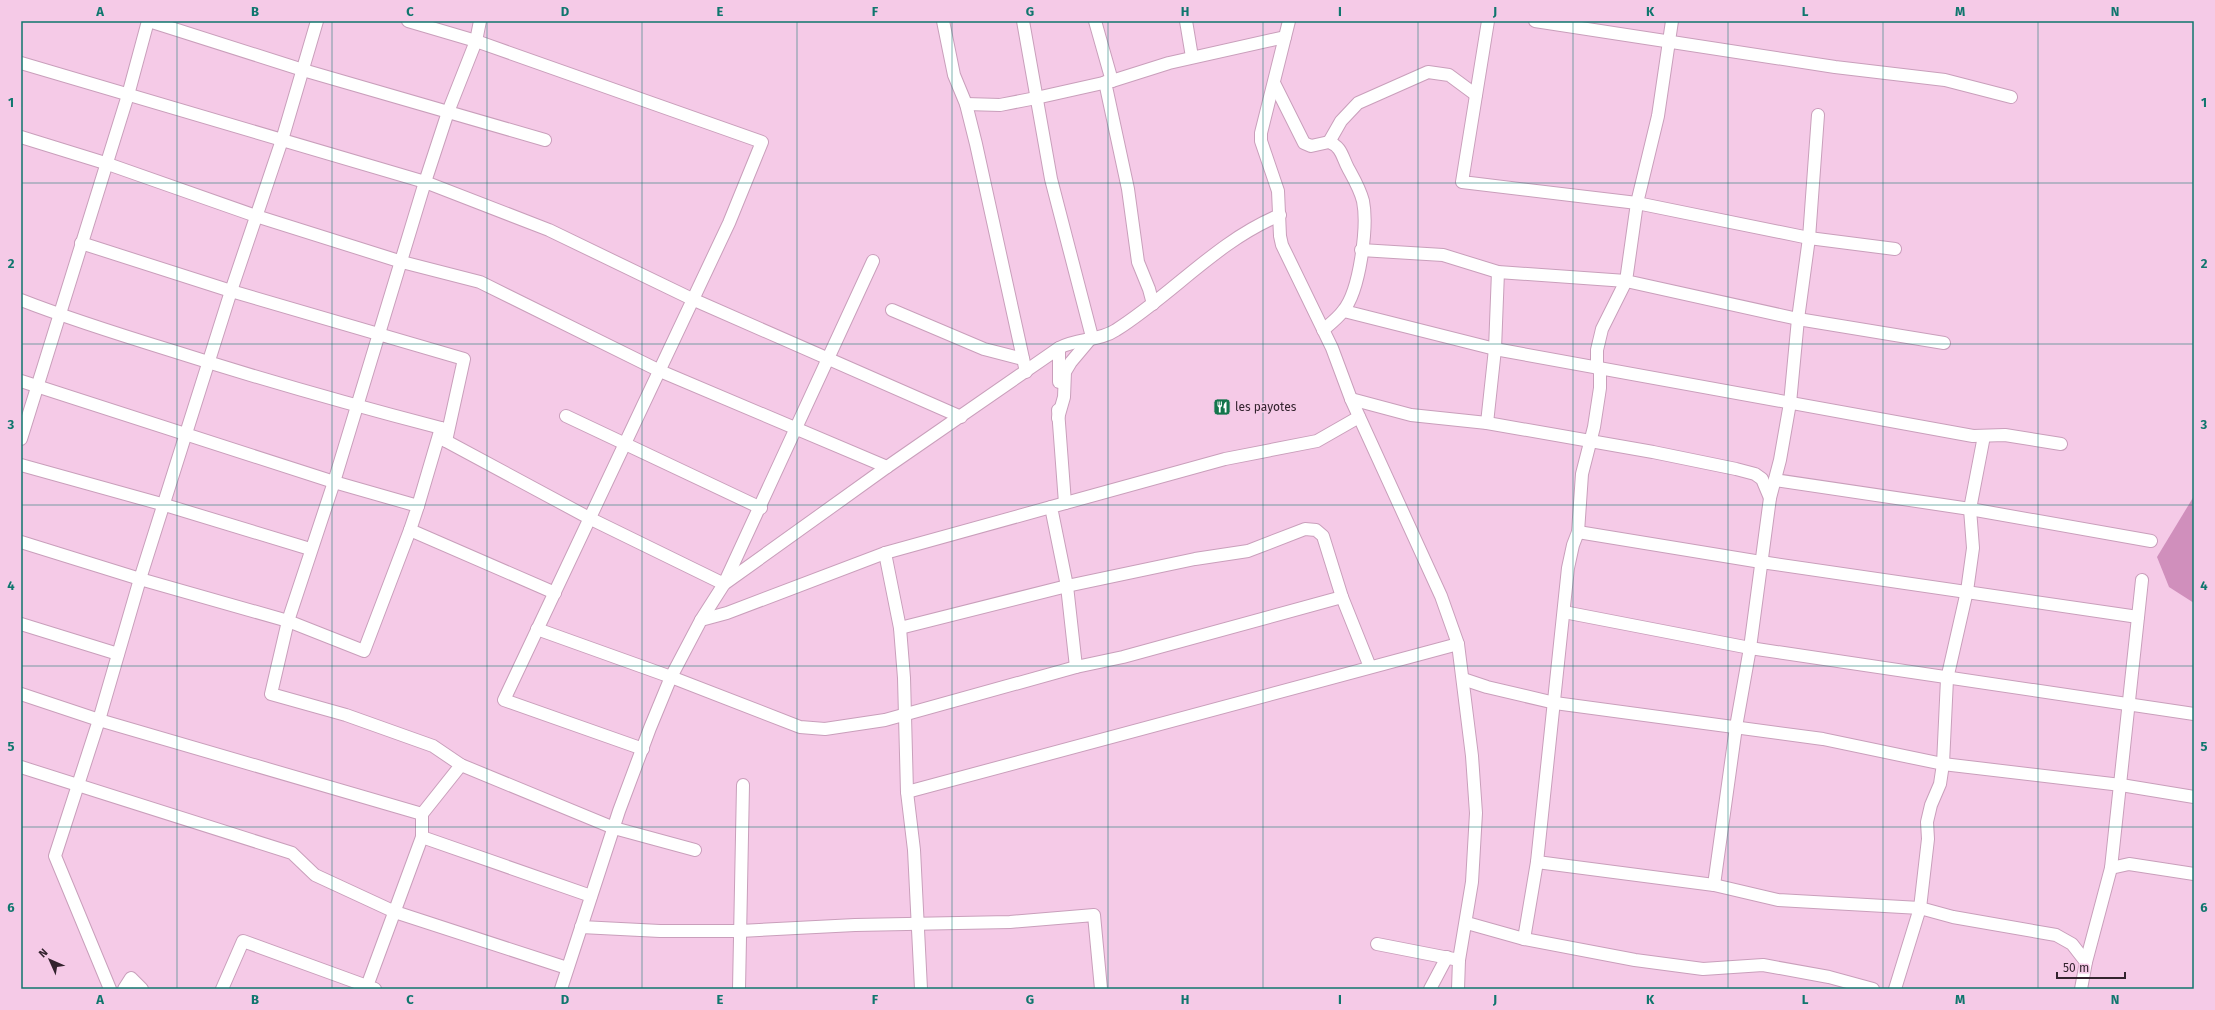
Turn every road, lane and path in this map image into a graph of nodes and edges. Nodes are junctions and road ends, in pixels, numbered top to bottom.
1 (148, 21) edge
2 (317, 21) edge
3 (408, 21) edge
4 (480, 21) edge
5 (943, 21) edge
6 (1023, 21) edge
7 (1095, 21) edge
8 (1186, 21) edge
9 (1288, 21) edge
10 (1488, 21) edge
11 (1535, 21) edge
12 (1672, 21) edge
13 (1285, 37) junction
14 (476, 41) junction
15 (1670, 42) junction
16 (1192, 57) junction
17 (21, 63) edge
18 (303, 70) junction
19 (1108, 81) junction
20 (1274, 83) junction
21 (128, 95) junction
22 (1476, 95) junction
23 (2011, 97) dead end
24 (1036, 98) junction
25 (966, 104) junction
26 (448, 112) junction
27 (1818, 115) dead end
28 (21, 137) edge
29 (282, 140) junction
30 (545, 140) dead end
31 (1329, 142) junction
32 (105, 163) junction
33 (425, 182) junction
34 (1638, 203) junction
35 (1280, 215) junction
36 (256, 216) junction
37 (1810, 238) junction
38 (81, 243) junction
39 (1895, 249) dead end
40 (1361, 250) junction
41 (873, 261) dead end
42 (402, 262) junction
43 (1498, 272) junction
44 (1626, 281) junction
45 (231, 291) junction
46 (692, 299) junction
47 (21, 300) edge
48 (1153, 304) junction
49 (892, 310) dead end
50 (1344, 311) junction
51 (59, 315) junction
52 (1798, 319) junction
53 (1323, 330) junction
54 (379, 334) junction
55 (1092, 337) junction
56 (1944, 343) dead end
57 (1059, 348) junction
58 (1495, 349) junction
59 (828, 359) junction
60 (1023, 359) junction
61 (210, 363) junction
62 (1597, 367) junction
63 (660, 371) junction
64 (1026, 372) junction
65 (21, 381) edge
66 (37, 386) junction
67 (1351, 399) junction
68 (1790, 403) junction
69 (357, 407) junction
70 (566, 416) dead end
71 (962, 417) junction
72 (1359, 417) junction
73 (1058, 418) junction
74 (1487, 423) junction
75 (441, 428) junction
76 (796, 429) junction
77 (187, 433) junction
78 (1984, 436) junction
79 (21, 439) edge
80 (446, 441) junction
81 (1590, 442) junction
82 (624, 444) junction
83 (2061, 444) dead end
84 (21, 465) edge
85 (887, 467) junction
86 (1775, 480) junction
87 (334, 482) junction
88 (1770, 498) junction
89 (1065, 503) junction
90 (165, 505) junction
91 (418, 506) junction
92 (1051, 507) junction
93 (761, 508) junction
94 (1970, 509) junction
95 (591, 519) junction
96 (410, 530) junction
97 (1578, 532) junction
98 (2151, 541) dead end
99 (21, 542) edge
100 (310, 549) junction
101 (886, 553) junction
102 (1761, 562) junction
103 (140, 579) junction
104 (2142, 580) dead end
105 (724, 584) junction
106 (1067, 586) junction
107 (1967, 591) junction
108 (555, 592) junction
109 (1342, 597) junction
110 (1564, 612) junction
111 (2138, 617) junction
112 (701, 620) junction
113 (288, 621) junction
114 (21, 624) edge
115 (900, 628) junction
116 (537, 629) junction
117 (1458, 644) junction
118 (1750, 648) junction
119 (118, 654) junction
120 (1076, 667) junction
121 (1370, 667) junction
122 (671, 677) junction
123 (1947, 679) junction
124 (1463, 680) junction
125 (21, 694) edge
126 (1554, 703) junction
127 (2130, 704) junction
128 (906, 714) junction
129 (2194, 714) edge
130 (99, 720) junction
131 (1736, 727) junction
132 (643, 749) junction
133 (1943, 764) junction
134 (461, 765) junction
135 (21, 767) edge
136 (2121, 785) junction
137 (78, 786) junction
138 (743, 786) dead end
139 (908, 792) junction
140 (2194, 797) edge
141 (422, 814) junction
142 (614, 828) junction
143 (422, 837) junction
144 (695, 850) dead end
145 (1537, 862) junction
146 (2111, 868) junction
147 (2194, 874) edge
148 (1714, 885) junction
149 (591, 896) junction
150 (1920, 908) junction
151 (395, 912) junction
152 (919, 923) junction
153 (1467, 923) junction
154 (581, 927) junction
155 (740, 931) junction
156 (1524, 939) junction
157 (1377, 944) dead end
158 (1447, 957) junction
159 (1459, 960) junction
160 (2086, 962) junction
161 (567, 968) junction
162 (1828, 983) edge
163 (370, 988) edge
164 (110, 989) edge
165 (124, 989) edge
166 (142, 989) edge
167 (222, 989) edge
168 (561, 989) edge
169 (739, 989) edge
170 (921, 989) edge
171 (1101, 989) edge
172 (1430, 989) edge
173 (1458, 989) edge
174 (1873, 989) edge
175 (1895, 989) edge
176 (2081, 989) edge

1 - 18 street
1 - 21 street
2 - 18 street
3 - 14 street
4 - 14 street
5 - 25 street
6 - 24 street
7 - 19 street
8 - 16 street
9 - 13 street
10 - 22 street
11 - 15 street
12 - 15 street
13 - 16 street
13 - 20 street
14 - 26 street
14 - 46 street
15 - 23 street
15 - 34 street
16 - 19 street
17 - 21 street
18 - 26 street
18 - 29 street
19 - 24 street
19 - 48 street
20 - 31 street
20 - 35 street
21 - 29 street
21 - 32 street
22 - 31 street
22 - 34 street
24 - 25 street
24 - 55 street
25 - 60 street
26 - 30 street
26 - 33 street
27 - 37 street
28 - 32 street
29 - 33 street
29 - 36 street
31 - 40 street
32 - 36 street
32 - 38 street
33 - 42 street
33 - 46 street
34 - 37 street
34 - 44 street
35 - 48 street
35 - 53 street
36 - 42 street
36 - 45 street
37 - 39 street
37 - 52 street
38 - 45 street
38 - 51 street
40 - 43 street
40 - 50 street
41 - 59 street
42 - 54 street
42 - 63 street
43 - 44 street
43 - 58 street
44 - 52 street
44 - 62 street
45 - 54 street
45 - 61 street
46 - 59 street
46 - 63 street
47 - 51 street
48 - 55 street
49 - 60 street
50 - 53 street
50 - 58 street
51 - 61 street
51 - 66 street
52 - 56 street
52 - 68 street
53 - 67 street
54 - 69 street
54 - 80 street
55 - 57 street
55 - 73 street
57 - 64 street
57 - 73 street
58 - 62 street
58 - 74 street
59 - 71 street
59 - 76 street
60 - 64 street
61 - 69 street
61 - 77 street
62 - 68 street
62 - 81 street
63 - 76 street
63 - 82 street
64 - 71 street
65 - 66 street
66 - 77 street
66 - 79 street
67 - 72 street
67 - 74 street
68 - 78 street
68 - 86 street
69 - 75 street
69 - 87 street
70 - 82 street
71 - 85 street
72 - 89 street
72 - 117 street
73 - 89 street
74 - 81 street
75 - 80 street
75 - 91 street
76 - 85 street
76 - 93 street
77 - 87 street
77 - 90 street
78 - 83 street
78 - 94 street
80 - 95 street
81 - 88 street
81 - 97 street
82 - 93 street
82 - 95 street
84 - 90 street
85 - 105 street
86 - 88 street
86 - 94 street
87 - 91 street
87 - 100 street
88 - 102 street
89 - 92 street
90 - 100 street
90 - 103 street
91 - 96 street
92 - 101 street
92 - 106 street
93 - 105 street
94 - 98 street
94 - 107 street
95 - 105 street
95 - 108 street
96 - 108 street
96 - 113 street
97 - 102 street
97 - 110 street
99 - 103 street
100 - 113 street
101 - 112 street
101 - 115 street
102 - 107 street
102 - 118 street
103 - 113 street
103 - 119 street
104 - 111 street
105 - 112 street
106 - 109 street
106 - 115 street
106 - 120 street
107 - 111 street
107 - 123 street
108 - 116 street
109 - 120 street
109 - 121 street
110 - 118 street
110 - 126 street
111 - 127 street
112 - 122 street
113 - 134 street
114 - 119 street
115 - 128 street
116 - 122 street
116 - 132 street
117 - 121 street
117 - 124 street
118 - 123 street
118 - 131 street
119 - 130 street
120 - 128 street
121 - 139 street
122 - 128 street
122 - 132 street
123 - 127 street
123 - 133 street
124 - 126 street
124 - 153 street
125 - 130 street
126 - 131 street
126 - 145 street
127 - 129 street
127 - 136 street
128 - 139 street
130 - 137 street
130 - 141 street
131 - 133 street
131 - 148 street
132 - 142 street
133 - 136 street
133 - 150 street
134 - 141 street
134 - 142 street
135 - 137 street
136 - 140 street
136 - 146 street
137 - 151 street
137 - 164 street
138 - 155 street
139 - 152 street
141 - 143 street
142 - 144 street
142 - 149 street
143 - 149 street
143 - 151 street
145 - 148 street
145 - 156 street
146 - 147 street
146 - 160 street
148 - 150 street
149 - 154 street
150 - 160 street
150 - 175 street
151 - 161 street
151 - 163 street
152 - 155 street
152 - 170 street
152 - 171 street
153 - 156 street
153 - 159 street
154 - 155 street
154 - 161 street
155 - 169 street
156 - 162 street
157 - 158 street
158 - 159 street
158 - 172 street
159 - 173 street
160 - 176 street
161 - 168 street
162 - 174 street
163 - 167 street
165 - 166 street

